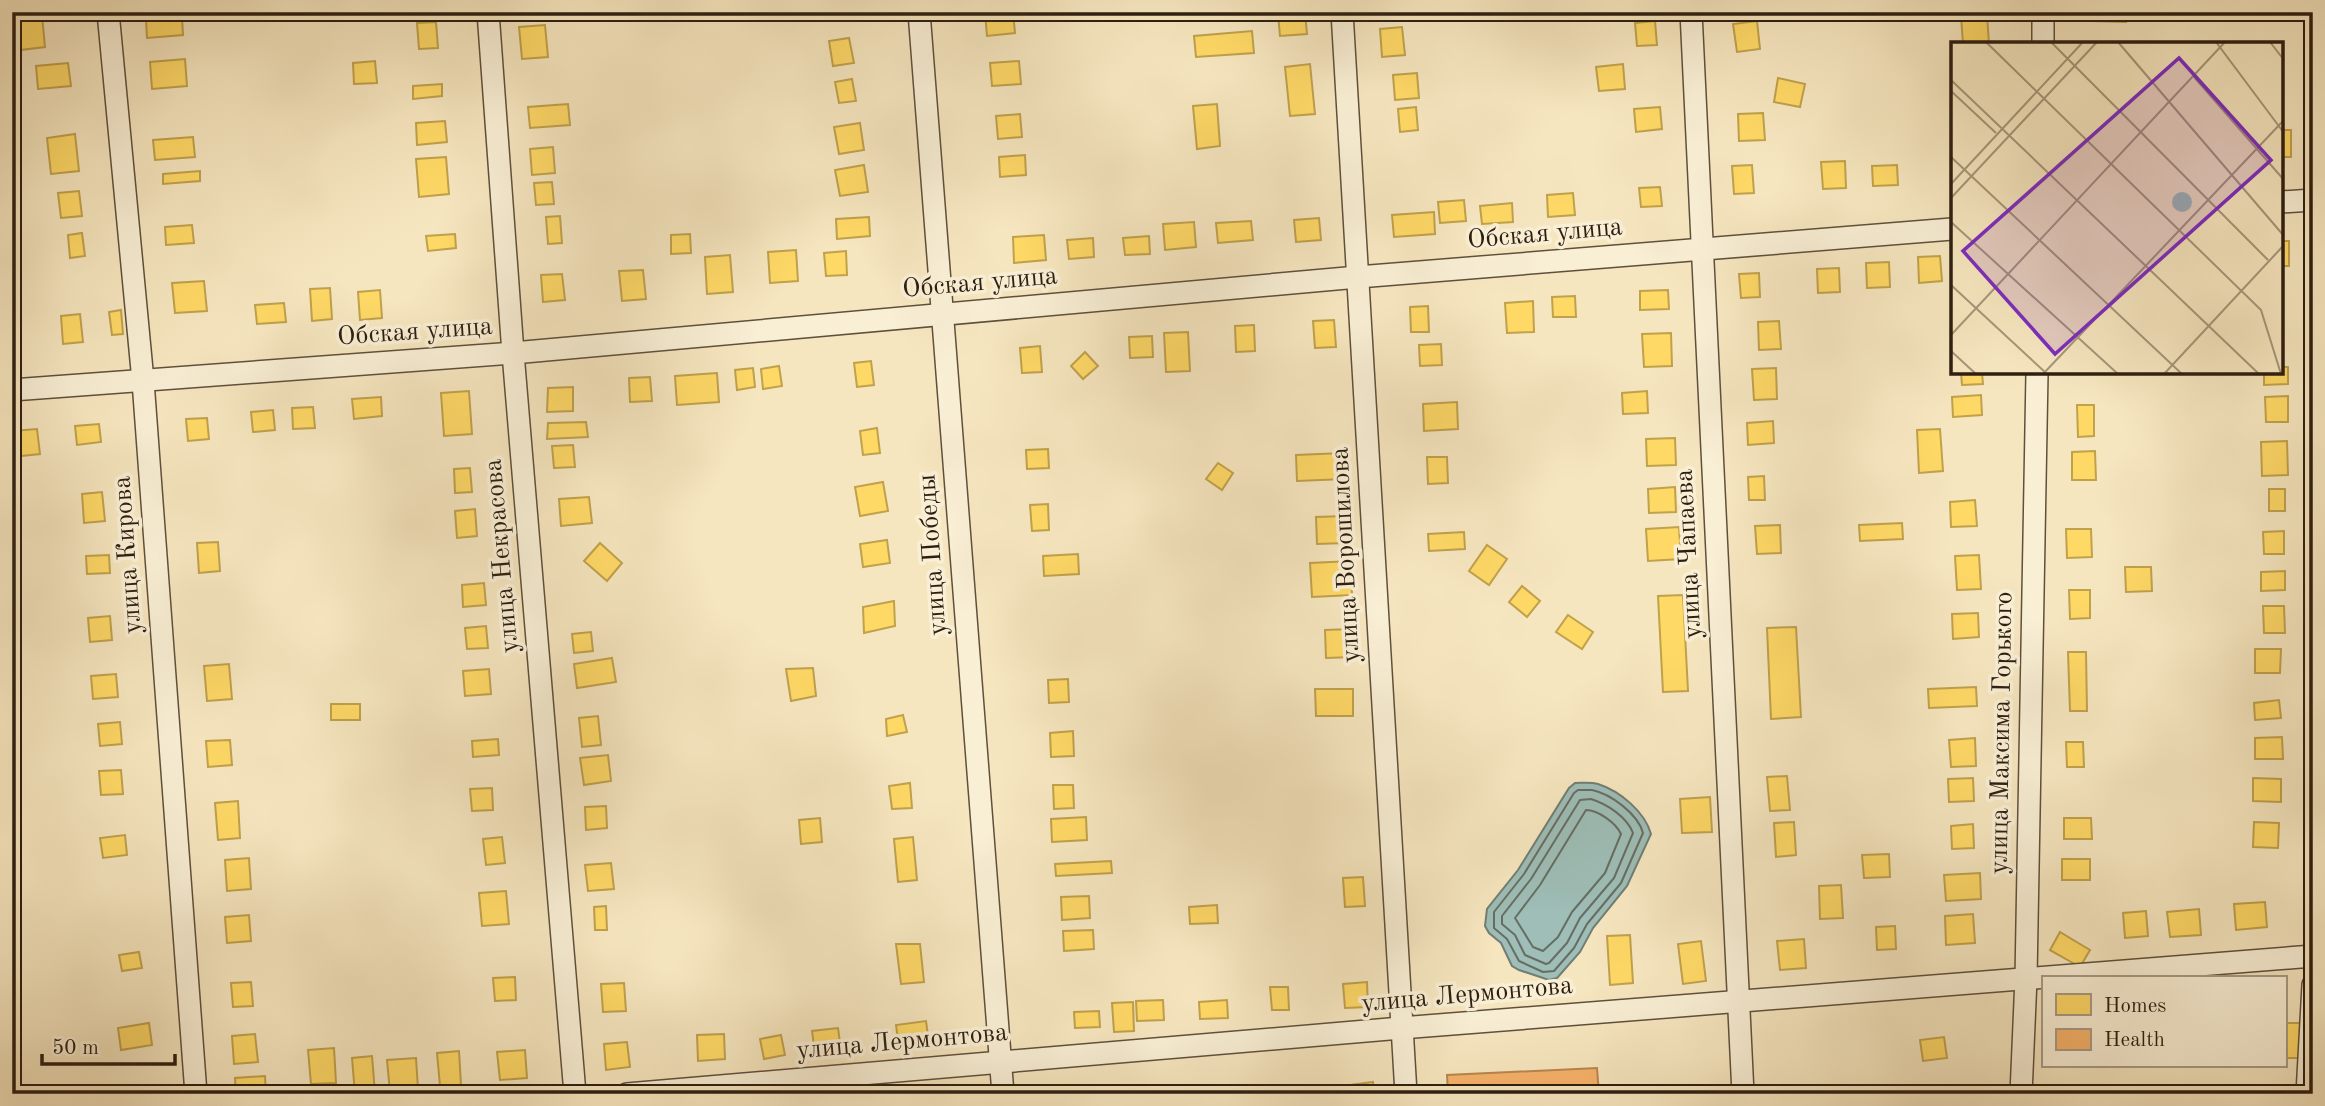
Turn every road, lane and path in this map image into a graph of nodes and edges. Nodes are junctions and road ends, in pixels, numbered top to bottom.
1 (107, 12) edge
2 (488, 12) edge
3 (919, 12) edge
4 (1342, 12) edge
5 (1691, 12) edge
6 (2043, 12) edge
7 (2043, 42) edge
8 (2313, 200) edge
9 (2283, 202) edge
10 (1951, 229) edge
11 (1703, 249) junction
12 (1358, 277) junction
13 (942, 314) junction
14 (513, 353) junction
15 (2037, 374) edge
16 (143, 381) junction
17 (12, 390) edge
18 (2313, 956) edge
19 (2052, 976) edge
20 (2042, 977) edge
21 (2026, 978) junction
22 (2313, 985) edge
23 (1738, 1001) junction
24 (1401, 1028) junction
25 (1000, 1062) junction
26 (196, 1094) edge
27 (575, 1094) edge
28 (627, 1094) edge
29 (1003, 1094) edge
30 (1406, 1094) edge
31 (1743, 1094) edge
32 (2021, 1094) edge
33 (2307, 1094) edge

1 - 16 street, улица Кирова
2 - 14 street, улица Некрасова
3 - 13 street, улица Победы
4 - 12 street, улица Ворошилова
5 - 11 street, улица Чапаева
6 - 7 street
8 - 9 street
10 - 11 street, Обская улица
11 - 12 street, Обская улица
11 - 23 street, улица Чапаева
12 - 13 street, Обская улица
12 - 24 street, улица Ворошилова
13 - 14 street, Обская улица
13 - 25 street, улица Победы
14 - 16 street, Обская улица
14 - 27 street, улица Некрасова
15 - 21 street, улица Максима Горького
16 - 17 street, Обская улица
16 - 26 street, улица Кирова
18 - 19 street, улица Лермонтова
20 - 21 street, улица Лермонтова
21 - 23 street, улица Лермонтова
21 - 32 street, улица Максима Горького
22 - 33 street
23 - 24 street, улица Лермонтова
23 - 31 street, улица Чапаева
24 - 25 street, улица Лермонтова
24 - 30 street, улица Ворошилова
25 - 28 street, улица Лермонтова
25 - 29 street, улица Победы

